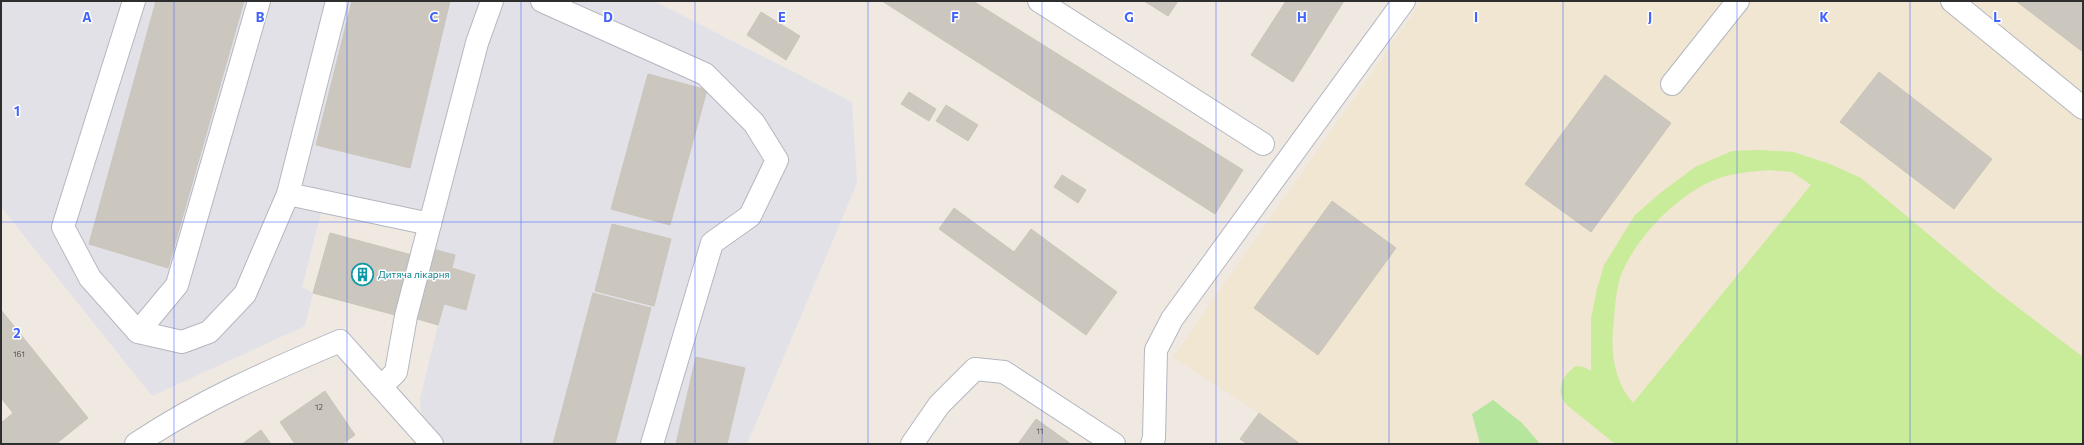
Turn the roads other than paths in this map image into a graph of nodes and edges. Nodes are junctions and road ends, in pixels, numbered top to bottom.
1 (134, 1) edge
2 (258, 1) edge
3 (337, 1) edge
4 (492, 1) edge
5 (542, 1) edge
6 (1039, 1) edge
7 (1404, 1) edge
8 (1738, 1) edge
9 (1952, 1) edge
10 (1672, 84) dead end
11 (2083, 108) edge
12 (1263, 144) dead end
13 (288, 194) junction
14 (430, 224) junction
15 (138, 332) junction
16 (381, 387) junction
17 (136, 444) edge
18 (432, 444) edge
19 (652, 444) edge
20 (912, 444) edge
21 (1114, 444) edge
22 (1152, 444) edge

1 - 15 street
2 - 15 street
3 - 13 street
4 - 14 street
5 - 19 street
6 - 12 street
7 - 22 street
8 - 10 street
9 - 11 street
13 - 14 street
13 - 15 street
14 - 16 street
16 - 17 street
16 - 18 street
20 - 21 street

